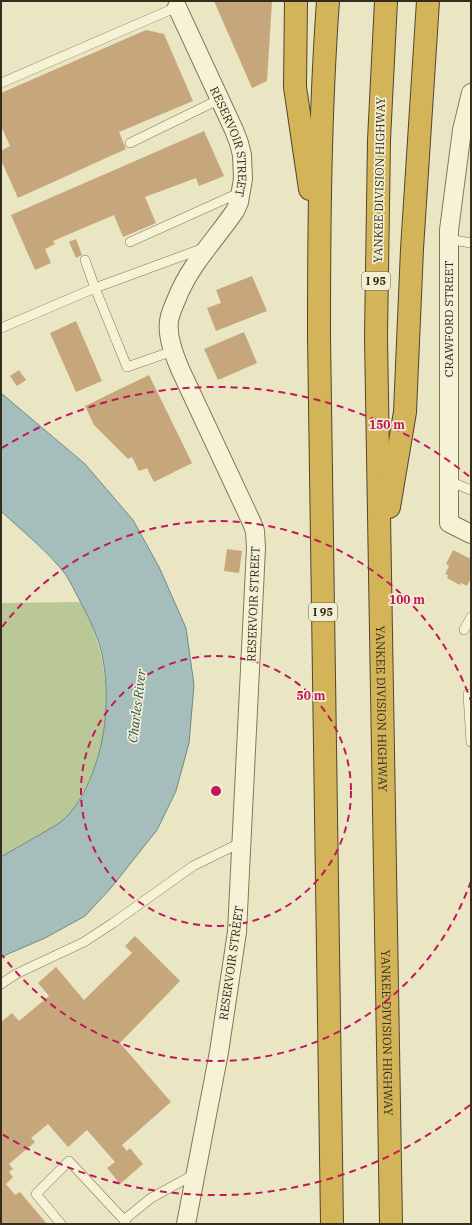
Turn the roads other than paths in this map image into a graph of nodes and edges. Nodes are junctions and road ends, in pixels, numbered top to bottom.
1 (296, 1) edge
2 (328, 1) edge
3 (386, 1) edge
4 (428, 1) edge
5 (177, 7) joint
6 (1, 83) edge
7 (471, 93) edge
8 (220, 99) junction
9 (130, 143) dead end
10 (241, 192) junction
11 (448, 239) junction
12 (130, 242) dead end
13 (471, 243) edge
14 (208, 246) junction
15 (319, 249) junction
16 (85, 260) dead end
17 (95, 288) junction
18 (1, 328) edge
19 (173, 350) junction
20 (449, 481) junction
21 (471, 490) edge
22 (471, 534) edge
23 (380, 561) junction
24 (471, 617) edge
25 (464, 630) dead end
26 (471, 694) edge
27 (471, 742) edge
28 (242, 842) junction
29 (1, 984) edge
30 (196, 1174) junction
31 (125, 1222) edge
32 (61, 1224) edge
33 (186, 1224) edge
34 (332, 1224) edge
35 (391, 1224) edge

1 - 15 highway
2 - 15 highway, I 95
3 - 23 highway, YANKEE DIVISION HIGHWAY / I 95
4 - 23 highway
5 - 6 lane
5 - 8 street, RESERVOIR STREET
7 - 11 street, CRAWFORD STREET
8 - 9 lane
8 - 10 street, RESERVOIR STREET
10 - 12 lane
10 - 14 street, RESERVOIR STREET
11 - 13 lane
11 - 20 street, CRAWFORD STREET
14 - 17 lane
14 - 19 street, RESERVOIR STREET
15 - 34 highway, I 95
16 - 17 lane
17 - 18 lane
17 - 19 lane
19 - 28 street, RESERVOIR STREET
20 - 21 lane
20 - 22 street, CRAWFORD STREET
23 - 35 highway, YANKEE DIVISION HIGHWAY / I 95
24 - 25 lane
26 - 27 lane
28 - 29 lane
28 - 30 street, RESERVOIR STREET
30 - 31 lane
30 - 33 street, RESERVOIR STREET
31 - 32 lane

